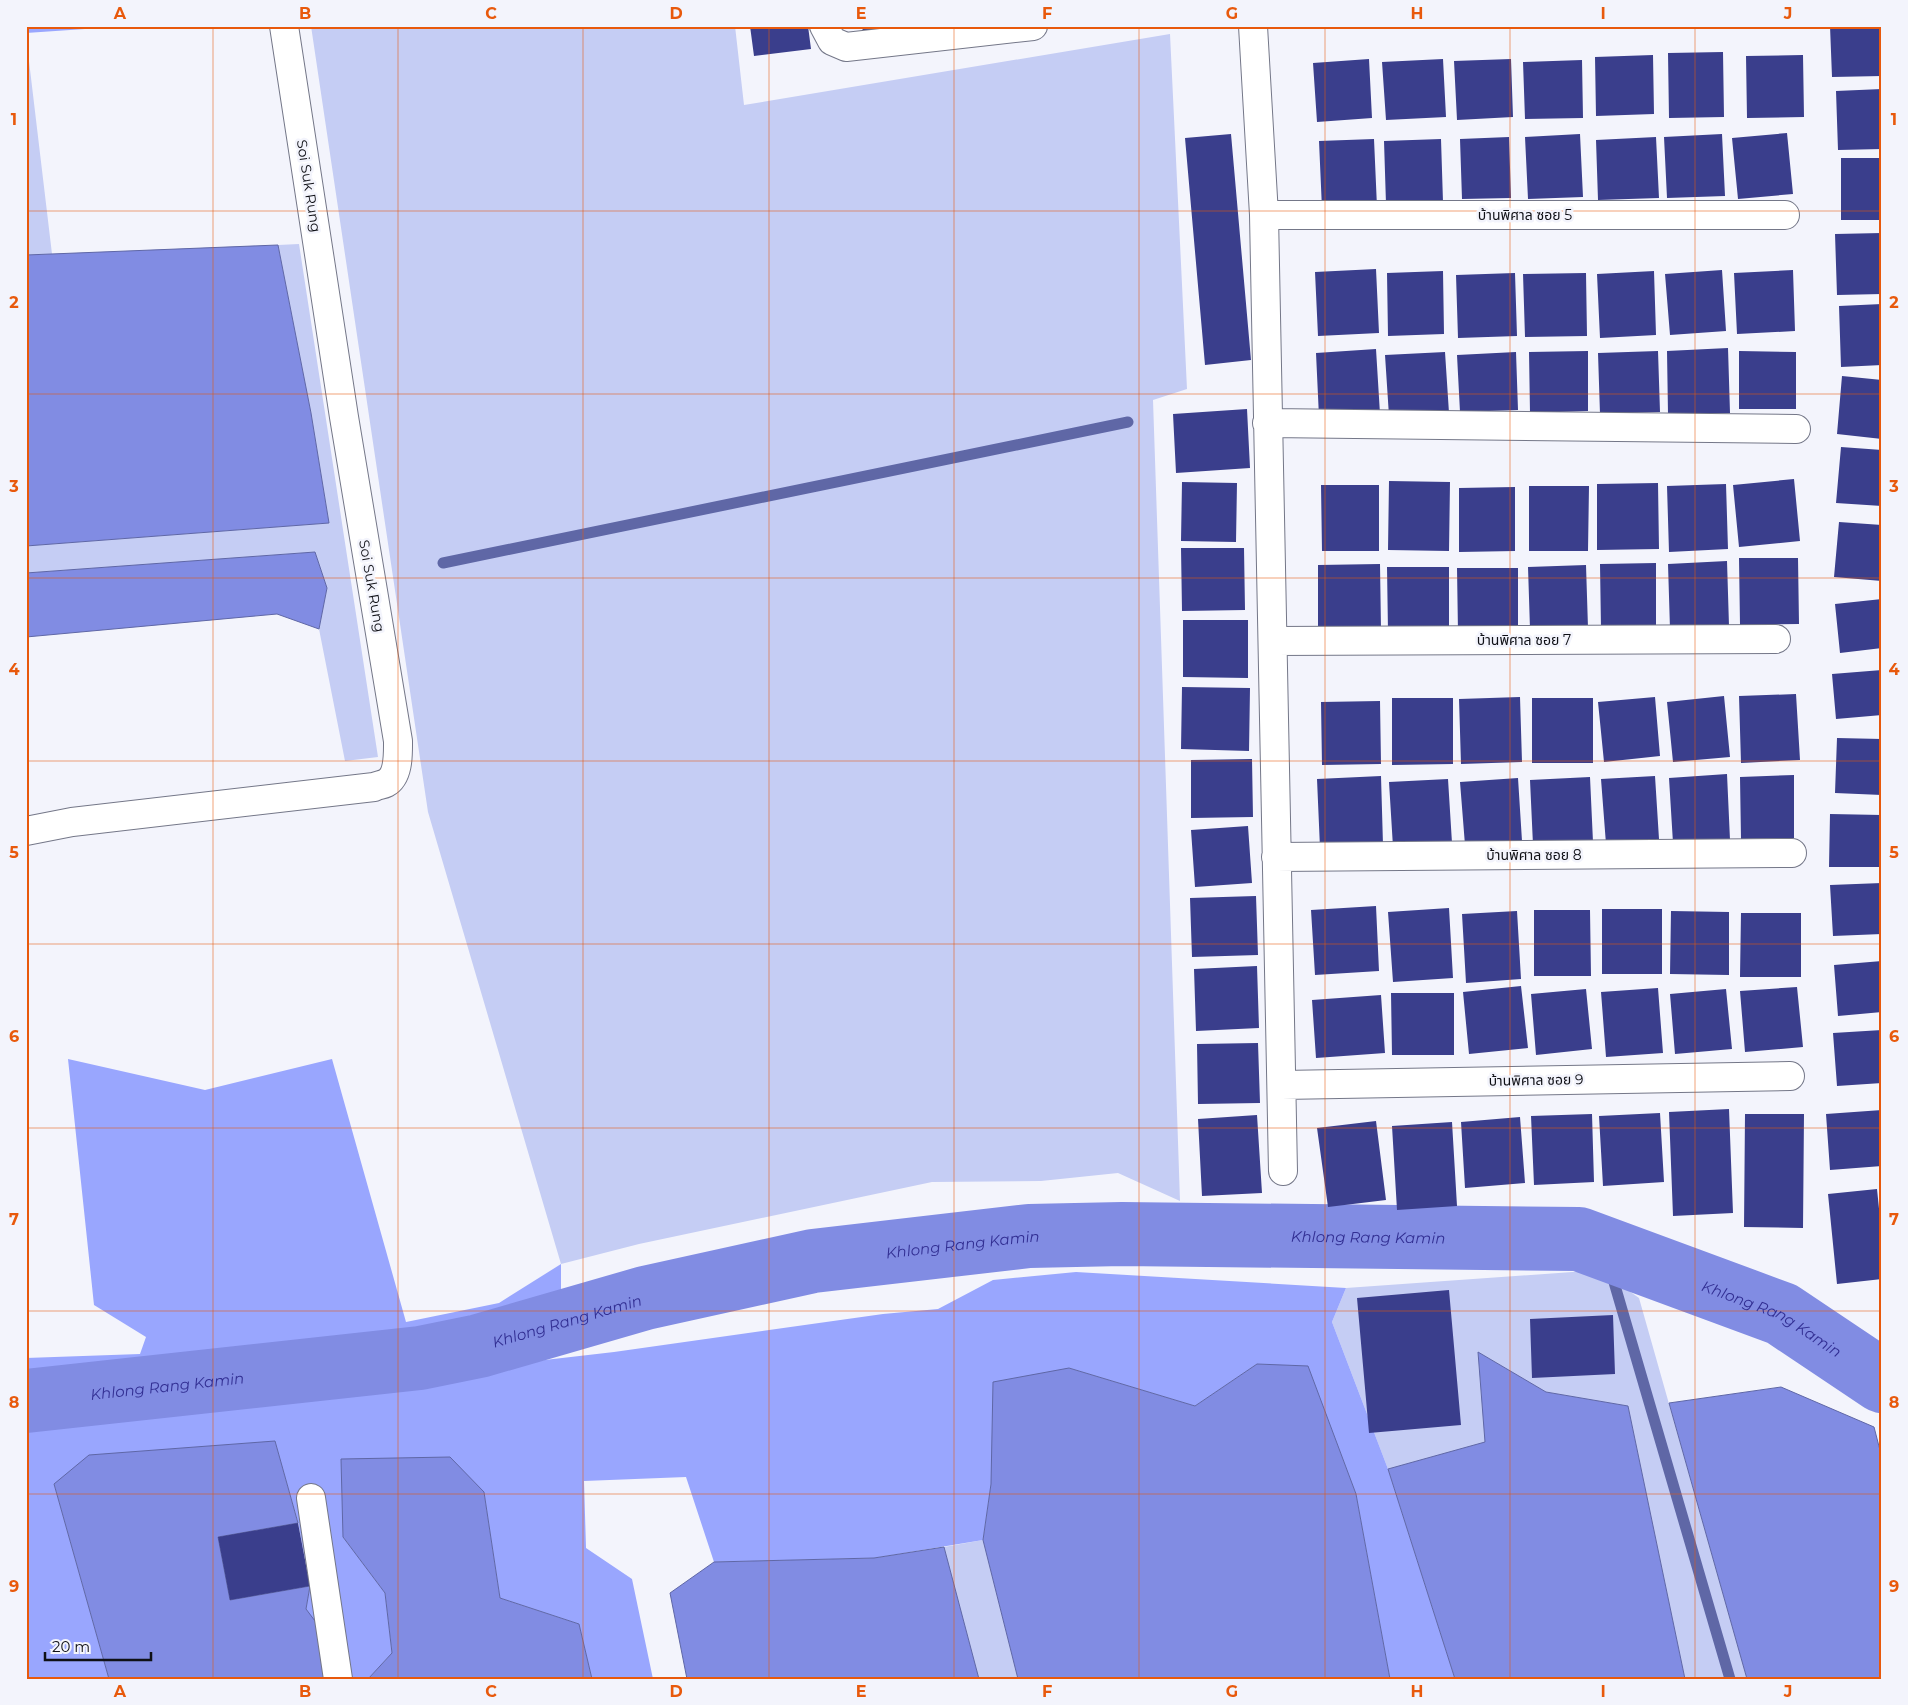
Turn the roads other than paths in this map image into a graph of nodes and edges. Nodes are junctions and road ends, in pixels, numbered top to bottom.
1 (284, 26) edge
2 (824, 26) edge
3 (1033, 26) edge
4 (1252, 26) edge
5 (1005, 28) edge
6 (1264, 214) junction
7 (1785, 215) dead end
8 (1267, 423) junction
9 (1796, 429) dead end
10 (1776, 640) dead end
11 (1272, 641) junction
12 (26, 831) edge
13 (1792, 853) dead end
14 (1276, 857) junction
15 (1790, 1076) dead end
16 (1282, 1085) junction
17 (1283, 1171) dead end
18 (311, 1498) dead end
19 (338, 1679) edge

1 - 12 street, Soi Suk Rung
2 - 5 street
3 - 5 street
4 - 6 street
6 - 7 street, บ้านพิศาล ซอย 5
6 - 8 street
8 - 9 street
8 - 11 street
10 - 11 street, บ้านพิศาล ซอย 7
11 - 14 street
13 - 14 street, บ้านพิศาล ซอย 8
14 - 16 street
15 - 16 street, บ้านพิศาล ซอย 9
16 - 17 street
18 - 19 street

